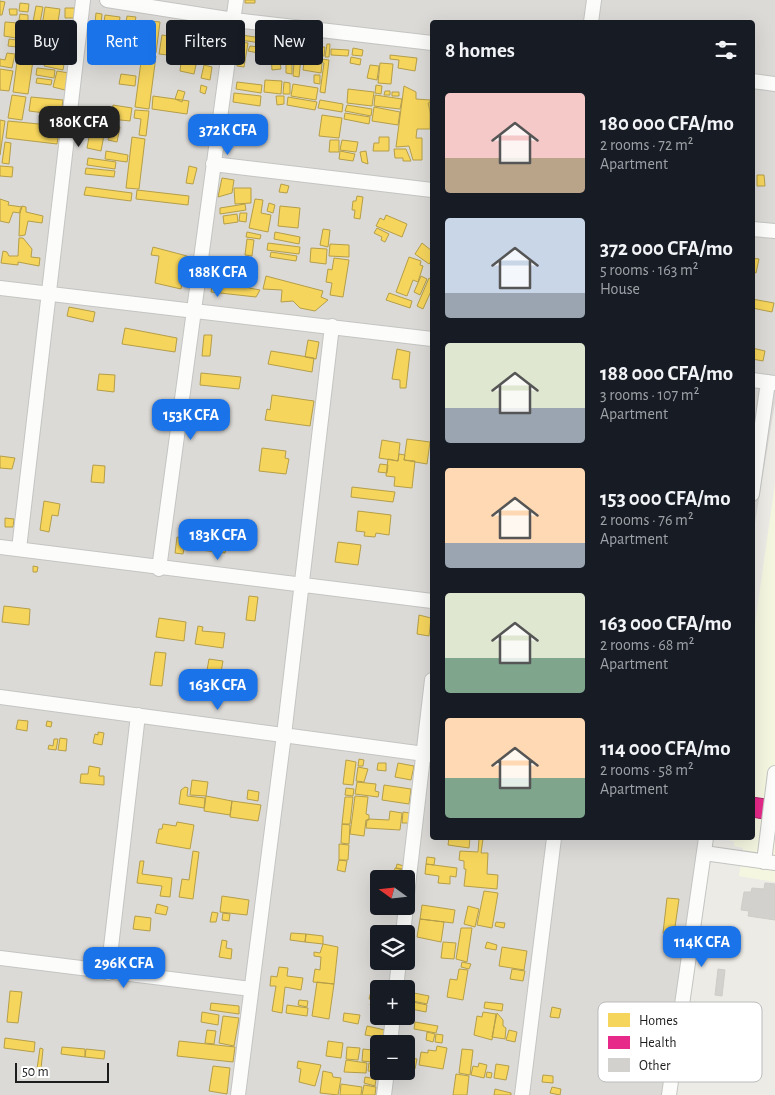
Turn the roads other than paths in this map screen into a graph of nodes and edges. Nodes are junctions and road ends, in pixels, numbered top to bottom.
1 (82, 0) edge
2 (107, 0) edge
3 (236, 0) edge
4 (594, 0) edge
5 (234, 20) joint
6 (591, 20) edge
7 (245, 21) edge
8 (430, 43) edge
9 (227, 65) edge
10 (755, 81) edge
11 (775, 84) edge
12 (213, 164) junction
13 (430, 190) edge
14 (755, 228) edge
15 (775, 231) edge
16 (0, 288) edge
17 (47, 293) junction
18 (194, 310) junction
19 (332, 326) junction
20 (430, 339) edge
21 (755, 380) edge
22 (771, 383) edge
23 (755, 476) edge
24 (0, 547) edge
25 (19, 549) junction
26 (159, 569) junction
27 (302, 585) junction
28 (430, 601) edge
29 (0, 698) edge
30 (138, 716) junction
31 (430, 717) edge
32 (284, 734) junction
33 (428, 754) edge
34 (775, 773) edge
35 (554, 840) edge
36 (706, 840) edge
37 (704, 853) junction
38 (769, 862) edge
39 (411, 870) edge
40 (0, 958) edge
41 (108, 973) junction
42 (251, 989) junction
43 (682, 1002) edge
44 (386, 1080) edge
45 (671, 1082) edge
46 (238, 1095) edge
47 (384, 1095) edge
48 (522, 1095) edge
49 (669, 1095) edge

1 - 17 street
2 - 5 street
3 - 5 street
4 - 6 street
7 - 8 street
9 - 12 street
10 - 11 street
12 - 13 street
12 - 18 street
14 - 15 street
16 - 17 street
17 - 18 street
17 - 25 street
18 - 19 street
18 - 26 street
19 - 20 street
19 - 27 street
21 - 22 street
22 - 23 street
24 - 25 street
25 - 26 street
26 - 27 street
27 - 28 street
27 - 32 street
29 - 30 street
30 - 32 street
30 - 41 street
31 - 33 street
32 - 33 street
32 - 42 street
33 - 39 street
34 - 38 street
35 - 48 street
36 - 37 street
37 - 38 street
37 - 43 street
40 - 41 street
41 - 42 street
42 - 46 street
44 - 47 street
45 - 49 street

